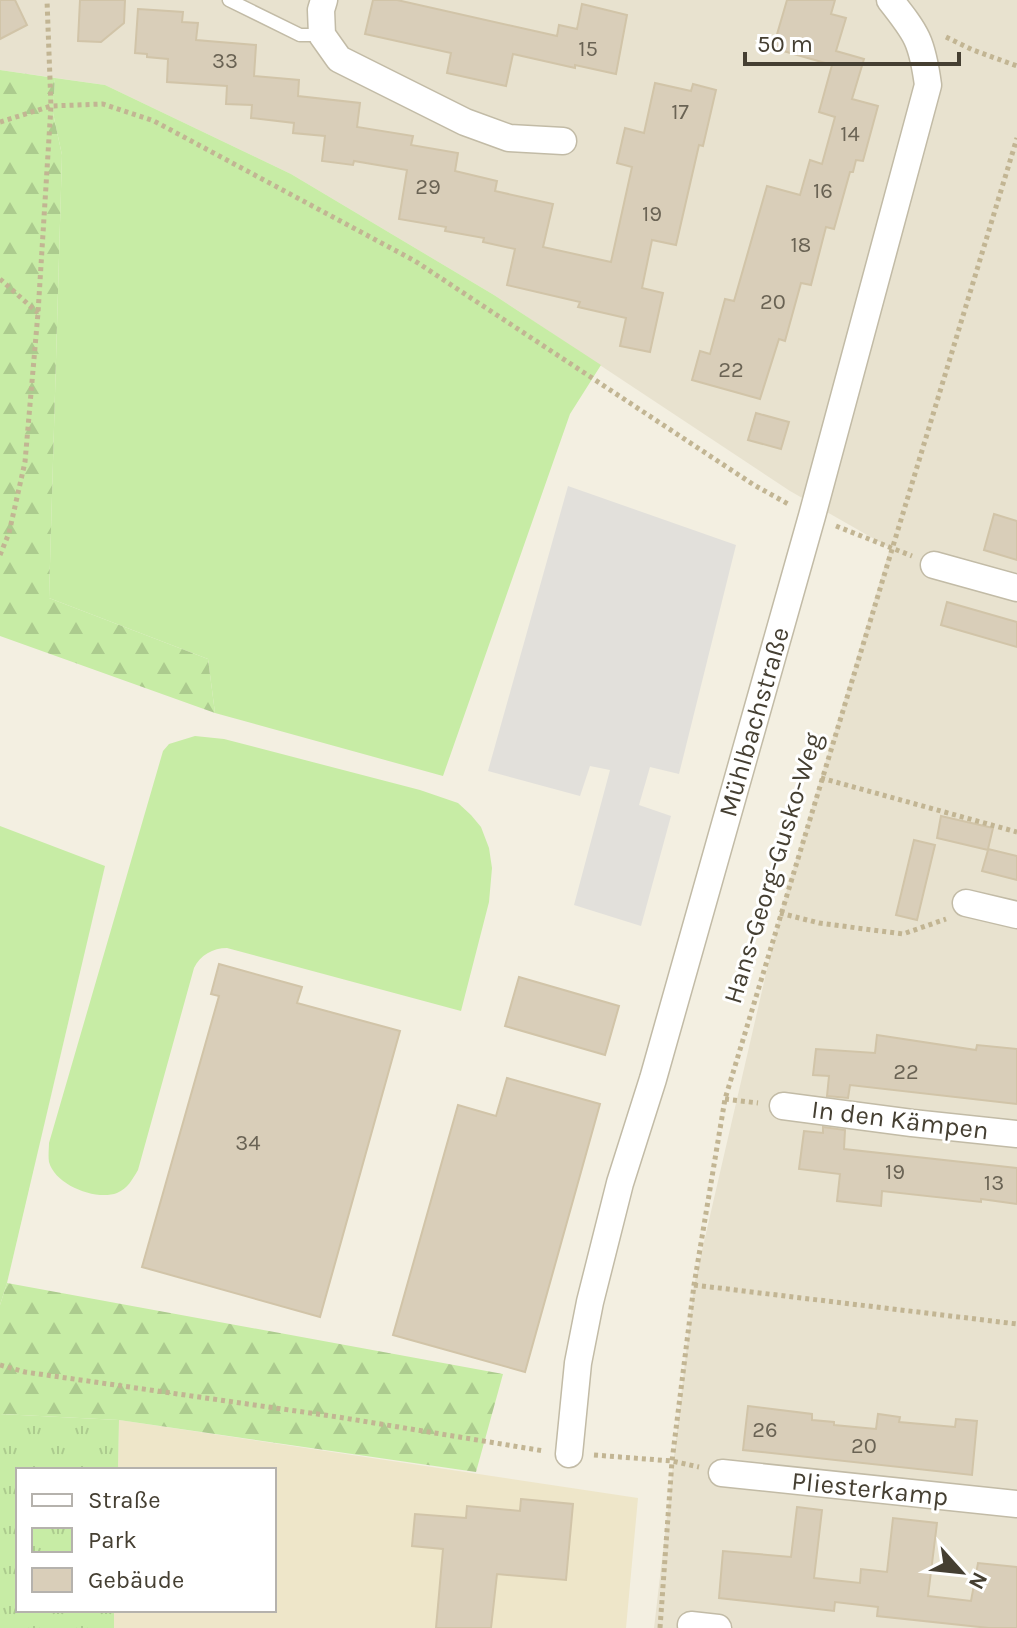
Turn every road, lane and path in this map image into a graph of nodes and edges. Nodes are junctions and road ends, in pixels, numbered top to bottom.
1 (47, 0) edge
2 (229, 0) edge
3 (324, 0) edge
4 (890, 0) edge
5 (915, 31) junction
6 (322, 35) junction
7 (1017, 66) edge
8 (51, 106) junction
9 (0, 122) edge
10 (1017, 138) edge
11 (563, 141) dead end
12 (0, 279) edge
13 (38, 313) junction
14 (812, 516) junction
15 (891, 548) junction
16 (0, 555) edge
17 (934, 565) joint
18 (1017, 588) edge
19 (821, 778) junction
20 (1017, 832) edge
21 (975, 905) joint
22 (780, 913) junction
23 (1017, 915) edge
24 (783, 1106) dead end
25 (1017, 1134) edge
26 (694, 1285) junction
27 (1017, 1324) edge
28 (0, 1365) edge
29 (569, 1454) junction
30 (672, 1461) junction
31 (722, 1473) dead end
32 (1017, 1504) edge
33 (691, 1625) dead end
34 (660, 1628) edge
35 (718, 1628) edge

1 - 8 path
2 - 6 lane
3 - 6 street
4 - 5 street, Mühlbachstraße
5 - 7 path
5 - 14 street, Mühlbachstraße
6 - 11 street
8 - 9 path
8 - 13 path
8 - 14 path
10 - 15 path, Hans-Georg-Gusko-Weg
12 - 13 path
13 - 16 path
14 - 15 path
14 - 29 street, Mühlbachstraße
15 - 17 path
15 - 19 path, Hans-Georg-Gusko-Weg
17 - 18 street
19 - 20 path
19 - 22 path, Hans-Georg-Gusko-Weg
21 - 22 path
21 - 23 street
22 - 26 path, Hans-Georg-Gusko-Weg
24 - 25 street, In den Kämpen
26 - 27 path
26 - 30 path, Hans-Georg-Gusko-Weg
28 - 29 path
29 - 30 path
30 - 34 path, Hans-Georg-Gusko-Weg
31 - 32 street, Pliesterkamp
33 - 35 street

